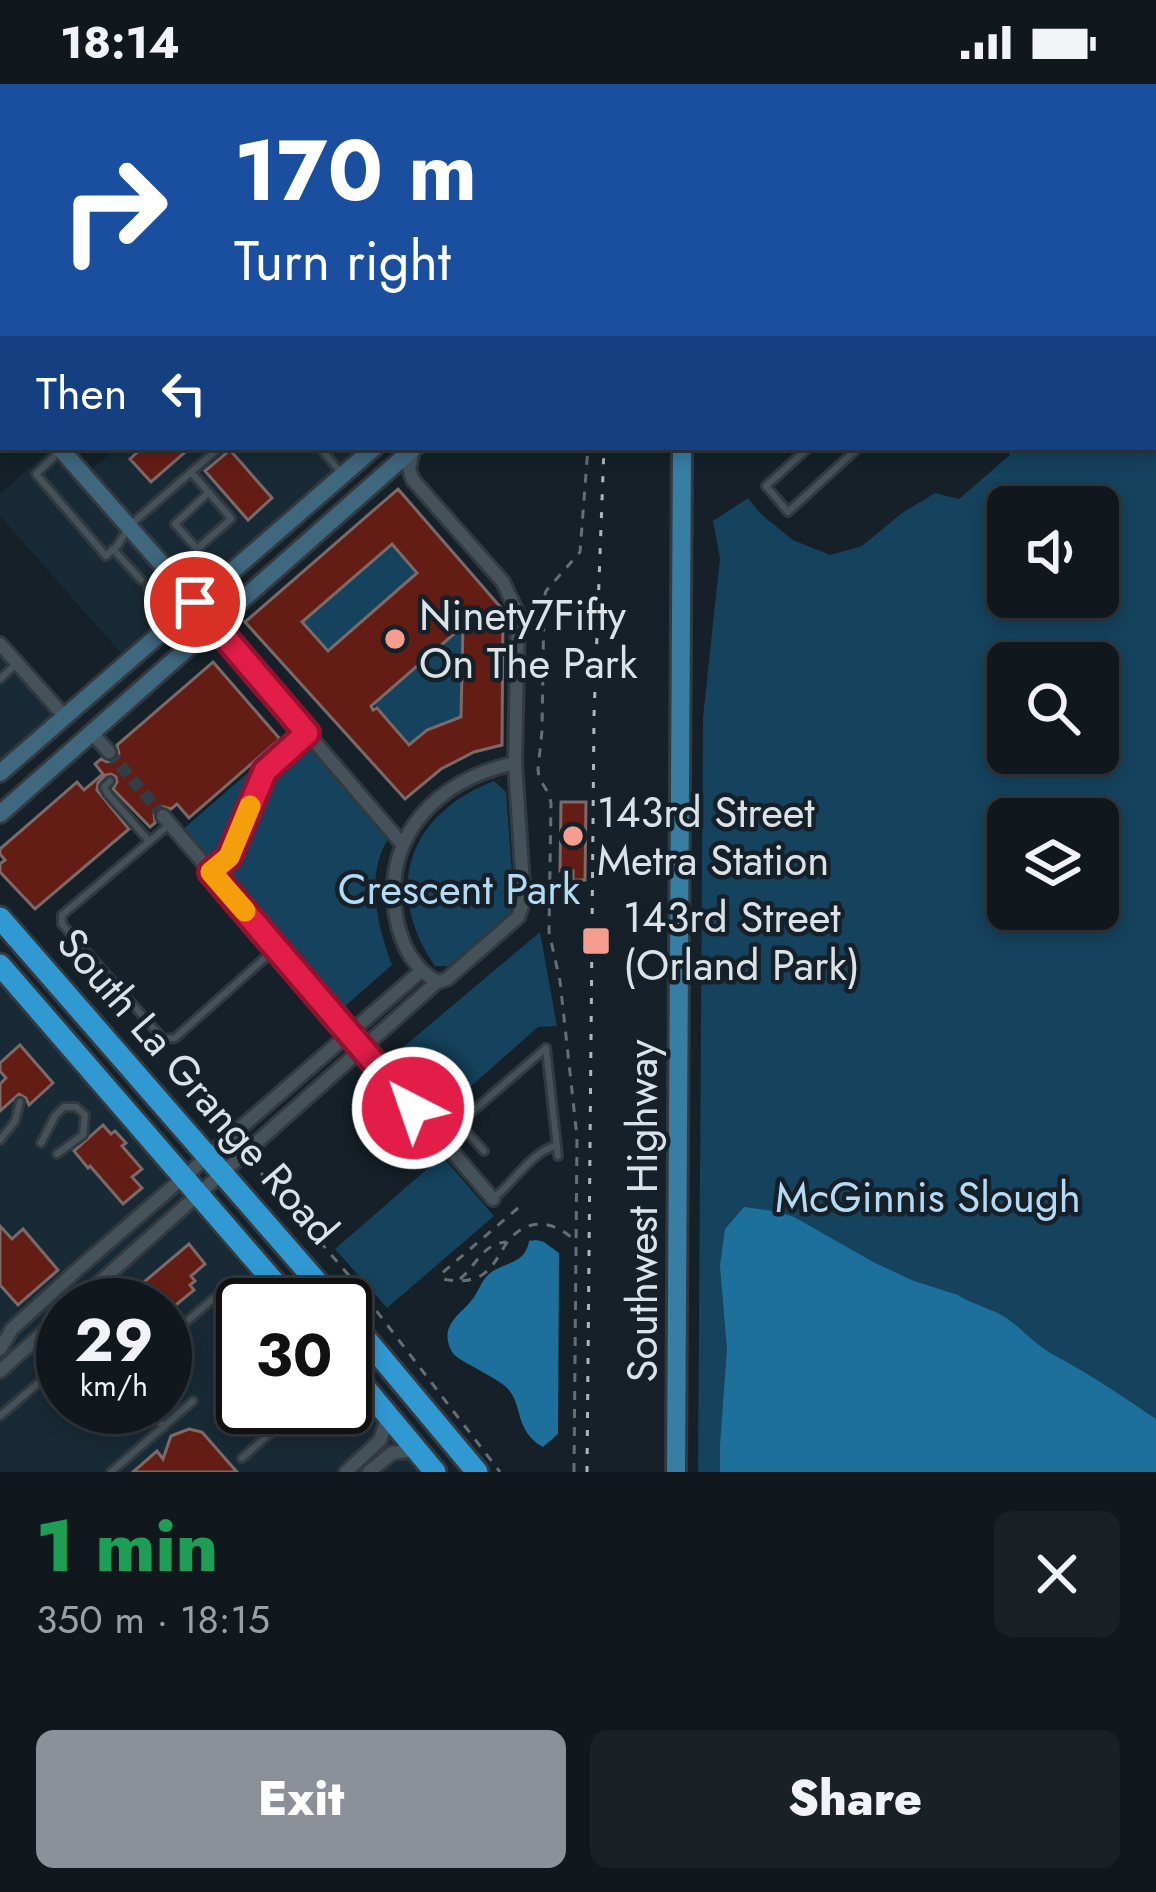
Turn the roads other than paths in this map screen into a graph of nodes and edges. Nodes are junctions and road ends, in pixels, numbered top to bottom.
1 (59, 450) edge
2 (61, 450) edge
3 (217, 450) edge
4 (322, 450) edge
5 (371, 450) edge
6 (412, 450) edge
7 (414, 450) edge
8 (682, 450) edge
9 (805, 450) edge
10 (856, 450) edge
11 (191, 472) junction
12 (342, 475) junction
13 (377, 481) junction
14 (416, 484) junction
15 (209, 492) junction
16 (129, 526) junction
17 (113, 549) junction
18 (173, 578) junction
19 (141, 580) dead end
20 (148, 588) dead end
21 (195, 602) junction
22 (214, 624) junction
23 (0, 644) edge
24 (17, 664) junction
25 (0, 679) edge
26 (65, 717) junction
27 (92, 732) junction
28 (307, 733) junction
29 (109, 752) tunnel mouth
30 (515, 763) junction
31 (0, 773) edge
32 (110, 781) dead end
33 (0, 814) edge
34 (167, 820) joint
35 (149, 842) junction
36 (403, 844) junction
37 (211, 872) junction
38 (0, 919) edge
39 (276, 948) junction
40 (0, 965) edge
41 (420, 972) junction
42 (436, 982) junction
43 (349, 1034) junction
44 (362, 1048) junction
45 (18, 1105) dead end
46 (0, 1140) edge
47 (40, 1143) dead end
48 (557, 1145) junction
49 (484, 1151) dead end
50 (57, 1154) dead end
51 (558, 1156) dead end
52 (206, 1157) junction
53 (222, 1176) junction
54 (184, 1178) junction
55 (200, 1195) junction
56 (493, 1199) joint
57 (105, 1278) edge
58 (271, 1278) edge
59 (313, 1278) edge
60 (216, 1300) edge
61 (192, 1317) edge
62 (36, 1339) edge
63 (372, 1346) edge
64 (0, 1349) edge
65 (0, 1371) edge
66 (36, 1385) edge
67 (372, 1396) edge
68 (388, 1415) junction
69 (0, 1416) edge
70 (156, 1434) edge
71 (270, 1434) edge
72 (417, 1450) junction
73 (242, 1458) dead end
74 (111, 1472) edge
75 (346, 1472) edge
76 (369, 1472) edge
77 (435, 1472) edge
78 (477, 1472) edge
79 (676, 1472) edge

1 - 17 lane
2 - 16 main road
3 - 11 lane
4 - 12 lane
5 - 12 main road
6 - 13 main road
7 - 14 street
8 - 79 main road, Southwest Highway
9 - 10 lane
11 - 15 lane
11 - 16 lane
12 - 21 main road
13 - 14 street
13 - 22 main road
14 - 30 street
15 - 15 lane
16 - 17 lane
16 - 18 main road
17 - 19 lane
18 - 20 lane
18 - 21 main road
21 - 22 street
21 - 26 main road
22 - 27 main road
22 - 28 street
23 - 24 street
24 - 25 lane
24 - 26 street
26 - 31 main road
27 - 29 street
27 - 33 main road
28 - 36 street
28 - 37 lane
30 - 36 street
30 - 42 street
32 - 35 lane
34 - 35 lane
34 - 37 street
35 - 39 lane
36 - 41 street
37 - 39 street
38 - 52 highway, South La Grange Road
39 - 43 street
40 - 54 highway, South La Grange Road
41 - 42 street
41 - 43 street
42 - 44 street
43 - 44 street
43 - 52 street
44 - 53 street
44 - 56 street
45 - 46 lane
47 - 50 lane
48 - 49 lane
48 - 51 lane
48 - 56 lane
52 - 53 highway, South La Grange Road
52 - 54 street
53 - 55 street
53 - 59 highway, South La Grange Road
54 - 55 highway, South La Grange Road
54 - 64 street
55 - 57 street
55 - 58 highway, South La Grange Road
60 - 61 lane
62 - 65 street
63 - 78 highway
66 - 69 lane
67 - 68 highway
68 - 72 highway
68 - 75 street
70 - 74 lane
71 - 73 lane
72 - 76 street
72 - 77 highway

